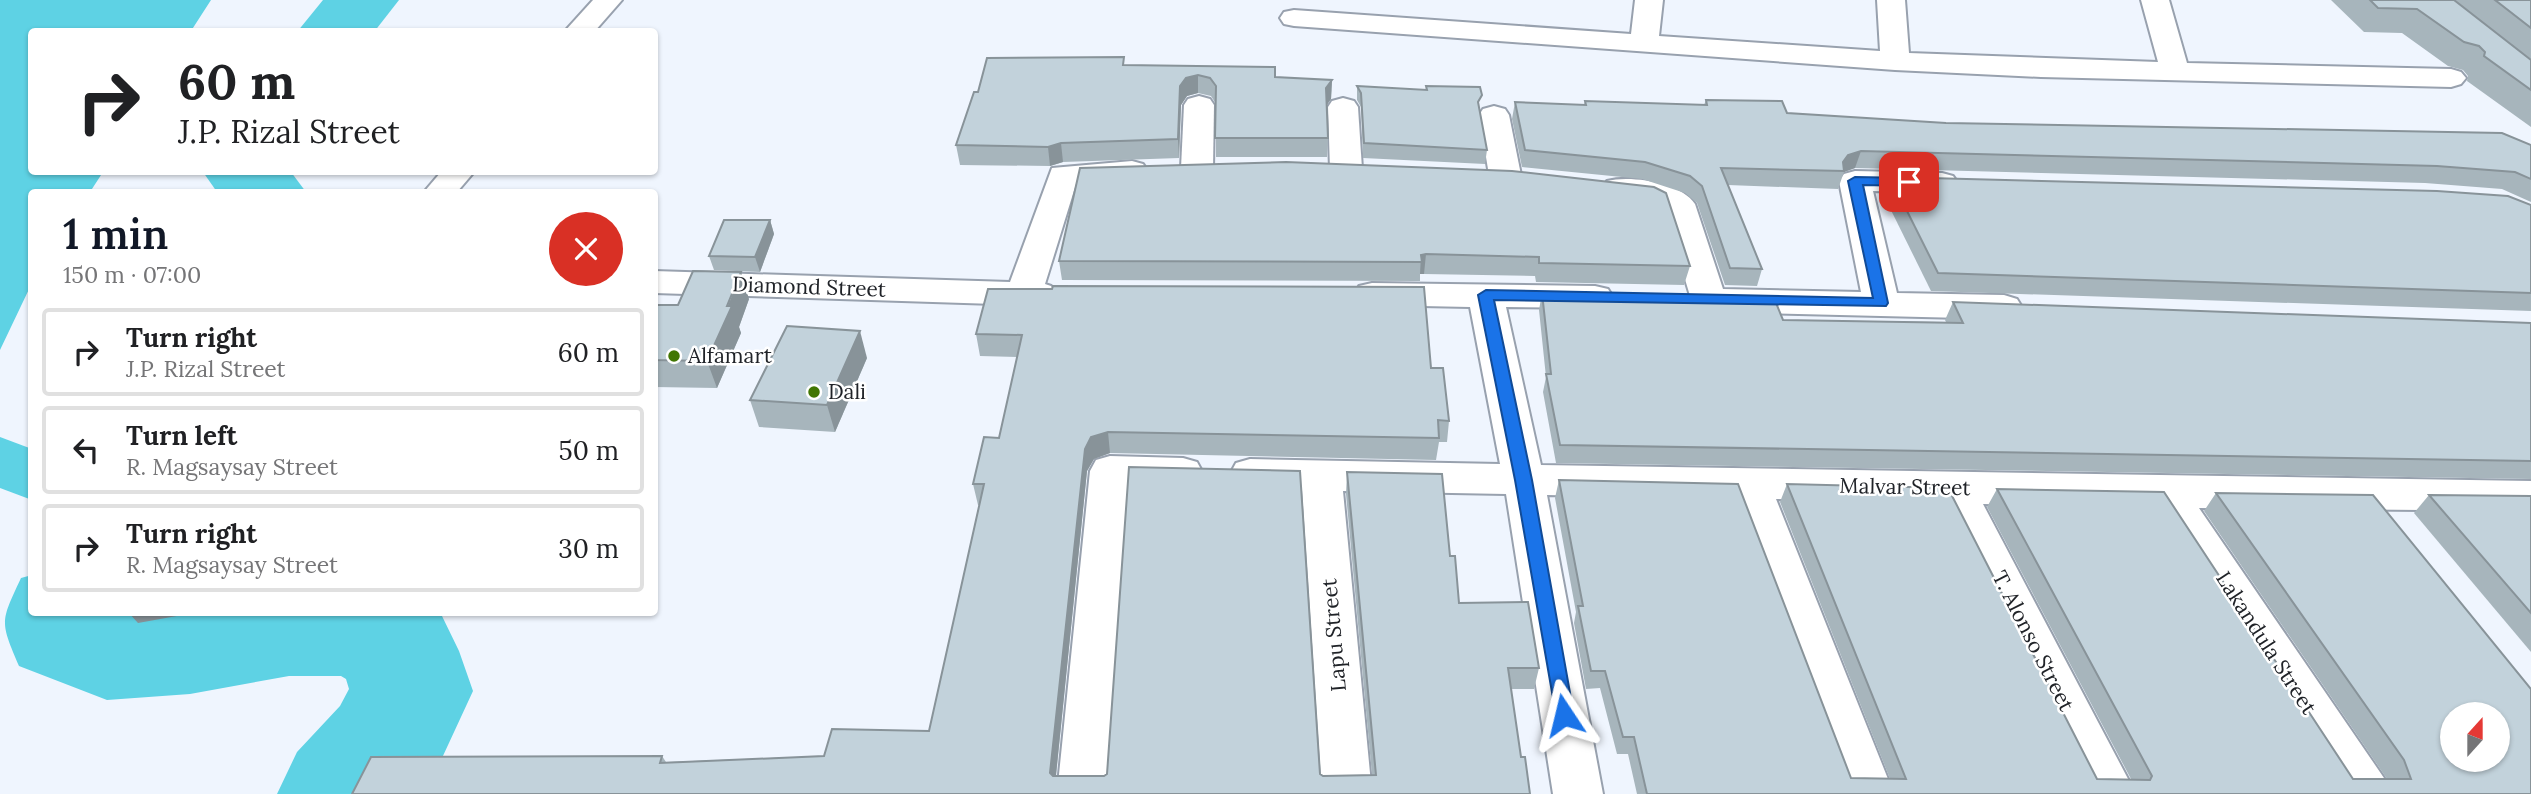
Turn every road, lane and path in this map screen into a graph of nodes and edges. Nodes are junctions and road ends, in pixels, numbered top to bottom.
1 (608, 0) edge
2 (1396, 0) edge
3 (1649, 0) edge
4 (1891, 0) edge
5 (2155, 0) edge
6 (1294, 18) dead end
7 (1386, 27) junction
8 (582, 28) edge
9 (1644, 44) junction
10 (1895, 61) junction
11 (2175, 70) junction
12 (2451, 78) dead end
13 (1199, 105) dead end
14 (1343, 107) dead end
15 (1494, 115) dead end
16 (1346, 170) edge
17 (455, 175) edge
18 (1505, 176) edge
19 (1966, 184) edge
20 (1588, 185) edge
21 (443, 189) edge
22 (658, 282) edge
23 (1024, 294) junction
24 (1066, 294) edge
25 (1346, 294) edge
26 (1486, 295) junction
27 (1625, 298) edge
28 (1881, 303) junction
29 (2033, 308) edge
30 (1321, 476) junction
31 (1524, 480) junction
32 (1749, 484) junction
33 (1954, 488) junction
34 (2166, 492) junction
35 (2372, 495) junction
36 (2531, 496) edge
37 (2407, 538) edge
38 (1082, 794) edge
39 (1347, 794) edge
40 (1578, 794) edge
41 (1869, 794) edge
42 (2111, 794) edge
43 (2366, 794) edge

1 - 8 street
2 - 7 street
3 - 9 street
4 - 10 street
5 - 11 street
6 - 7 street
7 - 9 street
9 - 10 street
10 - 11 street
11 - 12 street
13 - 23 street
14 - 16 street
15 - 18 street
17 - 21 street
19 - 28 street
20 - 28 street
22 - 23 street, Diamond Street
23 - 24 street, Diamond Street
25 - 26 street
26 - 27 street
26 - 31 street
28 - 29 street
30 - 31 street, Malvar Street
30 - 38 street, Malvar Street
30 - 39 street, Lapu Street
31 - 32 street, Malvar Street
31 - 40 street
32 - 33 street, Malvar Street
32 - 41 street
33 - 34 street, Malvar Street
33 - 42 street, T. Alonso Street
34 - 35 street, Malvar Street
34 - 43 street, Lakandula Street
35 - 36 street, Malvar Street
35 - 37 street

